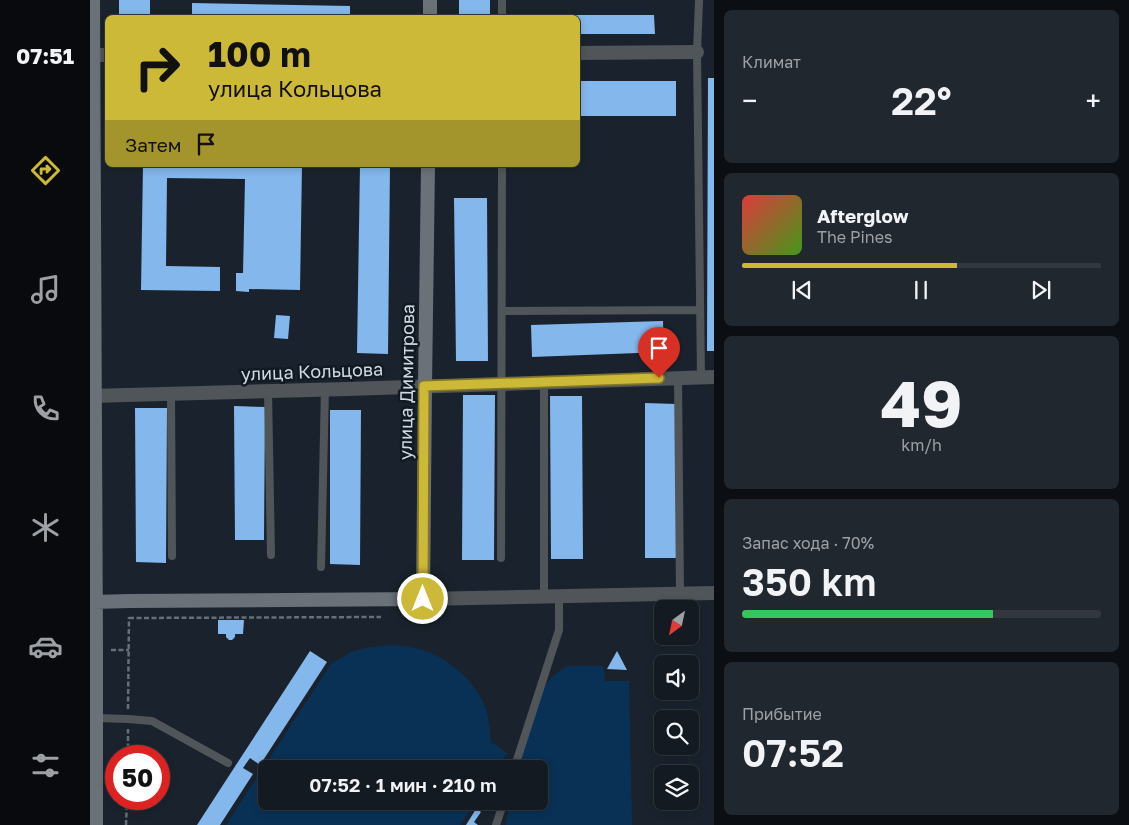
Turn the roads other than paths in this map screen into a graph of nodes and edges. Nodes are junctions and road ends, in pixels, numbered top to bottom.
1 (93, 0) edge
2 (430, 0) edge
3 (502, 0) edge
4 (699, 0) edge
5 (430, 15) edge
6 (502, 15) edge
7 (698, 52) junction
8 (580, 53) edge
9 (100, 55) edge
10 (428, 167) edge
11 (502, 167) edge
12 (700, 310) junction
13 (502, 311) junction
14 (708, 377) edge
15 (678, 378) junction
16 (544, 382) junction
17 (501, 384) junction
18 (424, 386) junction
19 (325, 389) junction
20 (268, 391) junction
21 (171, 394) junction
22 (92, 396) edge
23 (271, 555) dead end
24 (172, 556) dead end
25 (501, 558) dead end
26 (321, 567) dead end
27 (93, 580) edge
28 (714, 593) edge
29 (680, 594) junction
30 (544, 597) junction
31 (559, 597) junction
32 (423, 599) junction
33 (95, 602) junction
34 (96, 718) junction
35 (517, 760) edge
36 (228, 764) dead end
37 (501, 810) edge
38 (96, 825) edge
39 (496, 825) edge

1 - 9 main road
2 - 5 main road
3 - 6 lane
4 - 7 lane
7 - 8 street
7 - 12 lane
9 - 22 main road
10 - 18 main road, улица Димитрова
11 - 13 lane
12 - 13 lane
12 - 14 lane
13 - 17 lane
14 - 15 street, улица Кольцова
15 - 16 street, улица Кольцова
15 - 29 lane
16 - 17 street, улица Кольцова
16 - 30 lane
17 - 18 street, улица Кольцова
17 - 25 lane
18 - 19 street, улица Кольцова
18 - 32 main road, улица Димитрова
19 - 20 street, улица Кольцова
19 - 26 lane
20 - 21 street, улица Кольцова
20 - 23 lane
21 - 22 street, улица Кольцова
21 - 24 lane
22 - 27 main road
27 - 33 main road
28 - 29 street
29 - 31 street
30 - 31 street
30 - 32 street
31 - 35 lane
32 - 33 main road
33 - 34 main road
34 - 36 lane
34 - 38 main road
37 - 39 lane

